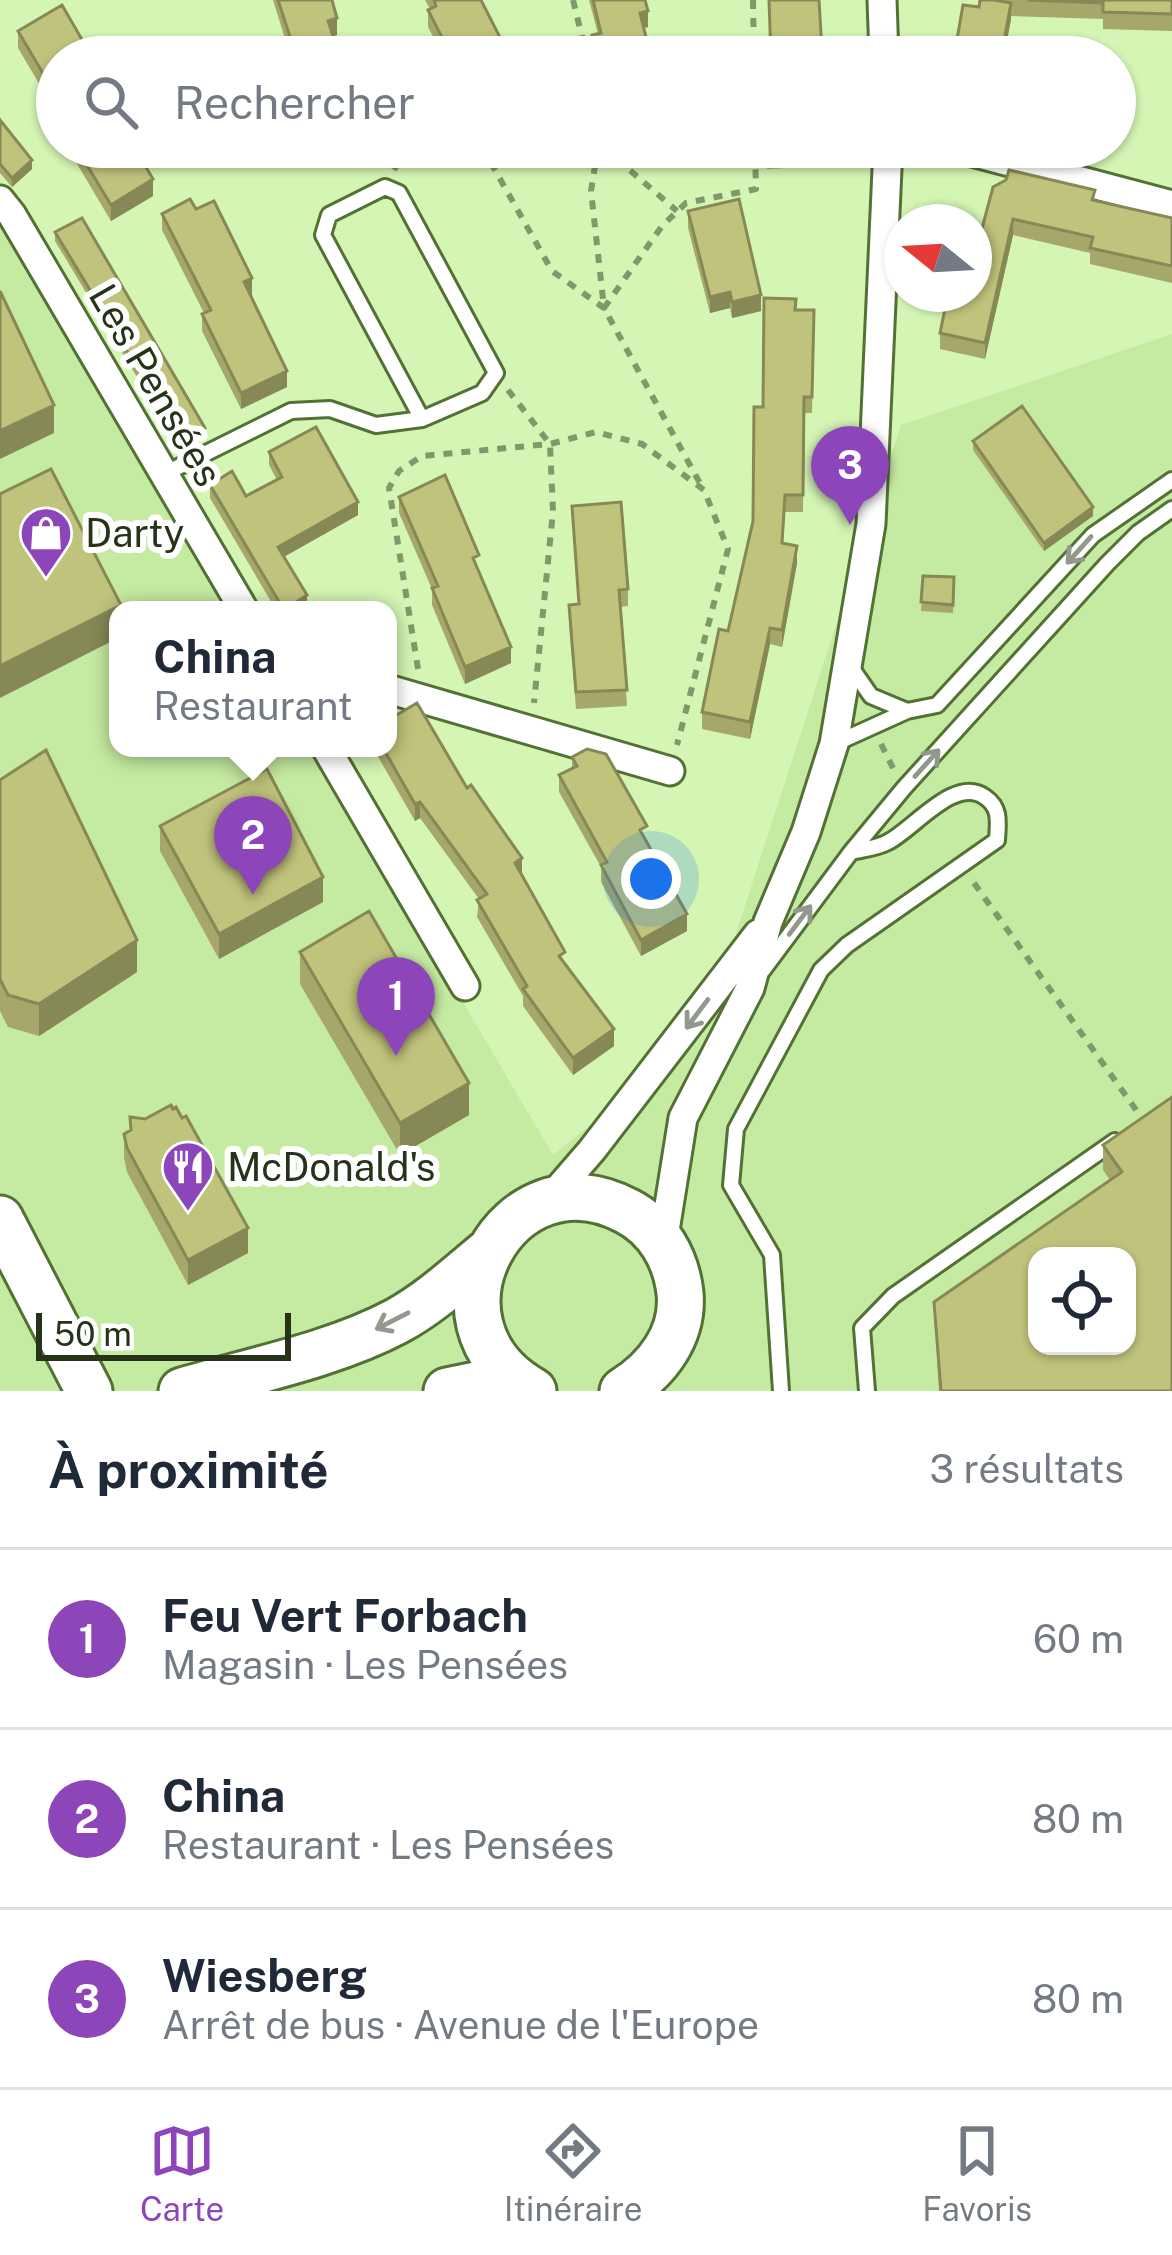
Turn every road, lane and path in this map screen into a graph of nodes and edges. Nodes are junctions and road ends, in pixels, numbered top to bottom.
1 (573, 0) edge
2 (753, 0) edge
3 (882, 0) edge
4 (582, 36) edge
5 (754, 36) edge
6 (883, 36) edge
7 (494, 168) edge
8 (596, 168) edge
9 (625, 168) edge
10 (756, 168) edge
11 (887, 168) edge
12 (1032, 168) edge
13 (0, 200) edge
14 (1172, 205) edge
15 (677, 211) junction
16 (604, 308) junction
17 (496, 373) junction
18 (422, 419) junction
19 (550, 444) junction
20 (163, 475) junction
21 (1172, 479) edge
22 (704, 490) junction
23 (1172, 509) edge
24 (239, 601) edge
25 (965, 656) dead end
26 (848, 662) junction
27 (397, 692) edge
28 (949, 693) junction
29 (422, 700) junction
30 (907, 711) junction
31 (870, 726) junction
32 (531, 731) junction
33 (834, 744) junction
34 (331, 757) edge
35 (670, 771) joint
36 (904, 788) junction
37 (851, 852) junction
38 (960, 865) junction
39 (768, 922) junction
40 (465, 986) dead end
41 (749, 988) junction
42 (1144, 1121) joint
43 (547, 1202) junction
44 (0, 1219) edge
45 (663, 1243) junction
46 (487, 1253) junction
47 (637, 1386) edge
48 (525, 1387) edge
49 (88, 1391) edge
50 (182, 1391) edge
51 (447, 1391) edge
52 (781, 1391) edge
53 (867, 1391) edge

1 - 4 path
2 - 5 path
3 - 6 street
7 - 16 path
8 - 16 path
9 - 15 path
10 - 15 path
11 - 26 street
12 - 14 street
13 - 20 street, Les Pensées
15 - 16 path
16 - 22 path
17 - 18 lane
17 - 18 lane
17 - 19 path
18 - 20 lane
19 - 22 path
19 - 29 path
19 - 32 path
20 - 24 street, Les Pensées
21 -> 28 lane
22 - 35 path
36 -> 23 lane
25 - 28 lane
26 - 30 lane
26 - 33 street
27 - 29 street
28 - 30 lane
29 - 32 street
30 - 31 lane
31 - 33 lane
31 - 36 path
32 - 35 street
33 - 39 street
34 - 40 street
36 - 37 lane
37 - 38 lane
41 -> 37 lane
38 - 42 path
38 - 52 lane
39 - 41 street
39 -> 43 street
41 - 45 street
42 - 53 lane
43 - 45 main road
43 - 46 main road
44 - 49 main road
45 - 47 main road
46 - 48 main road
46 -> 50 main road
48 - 51 main road

